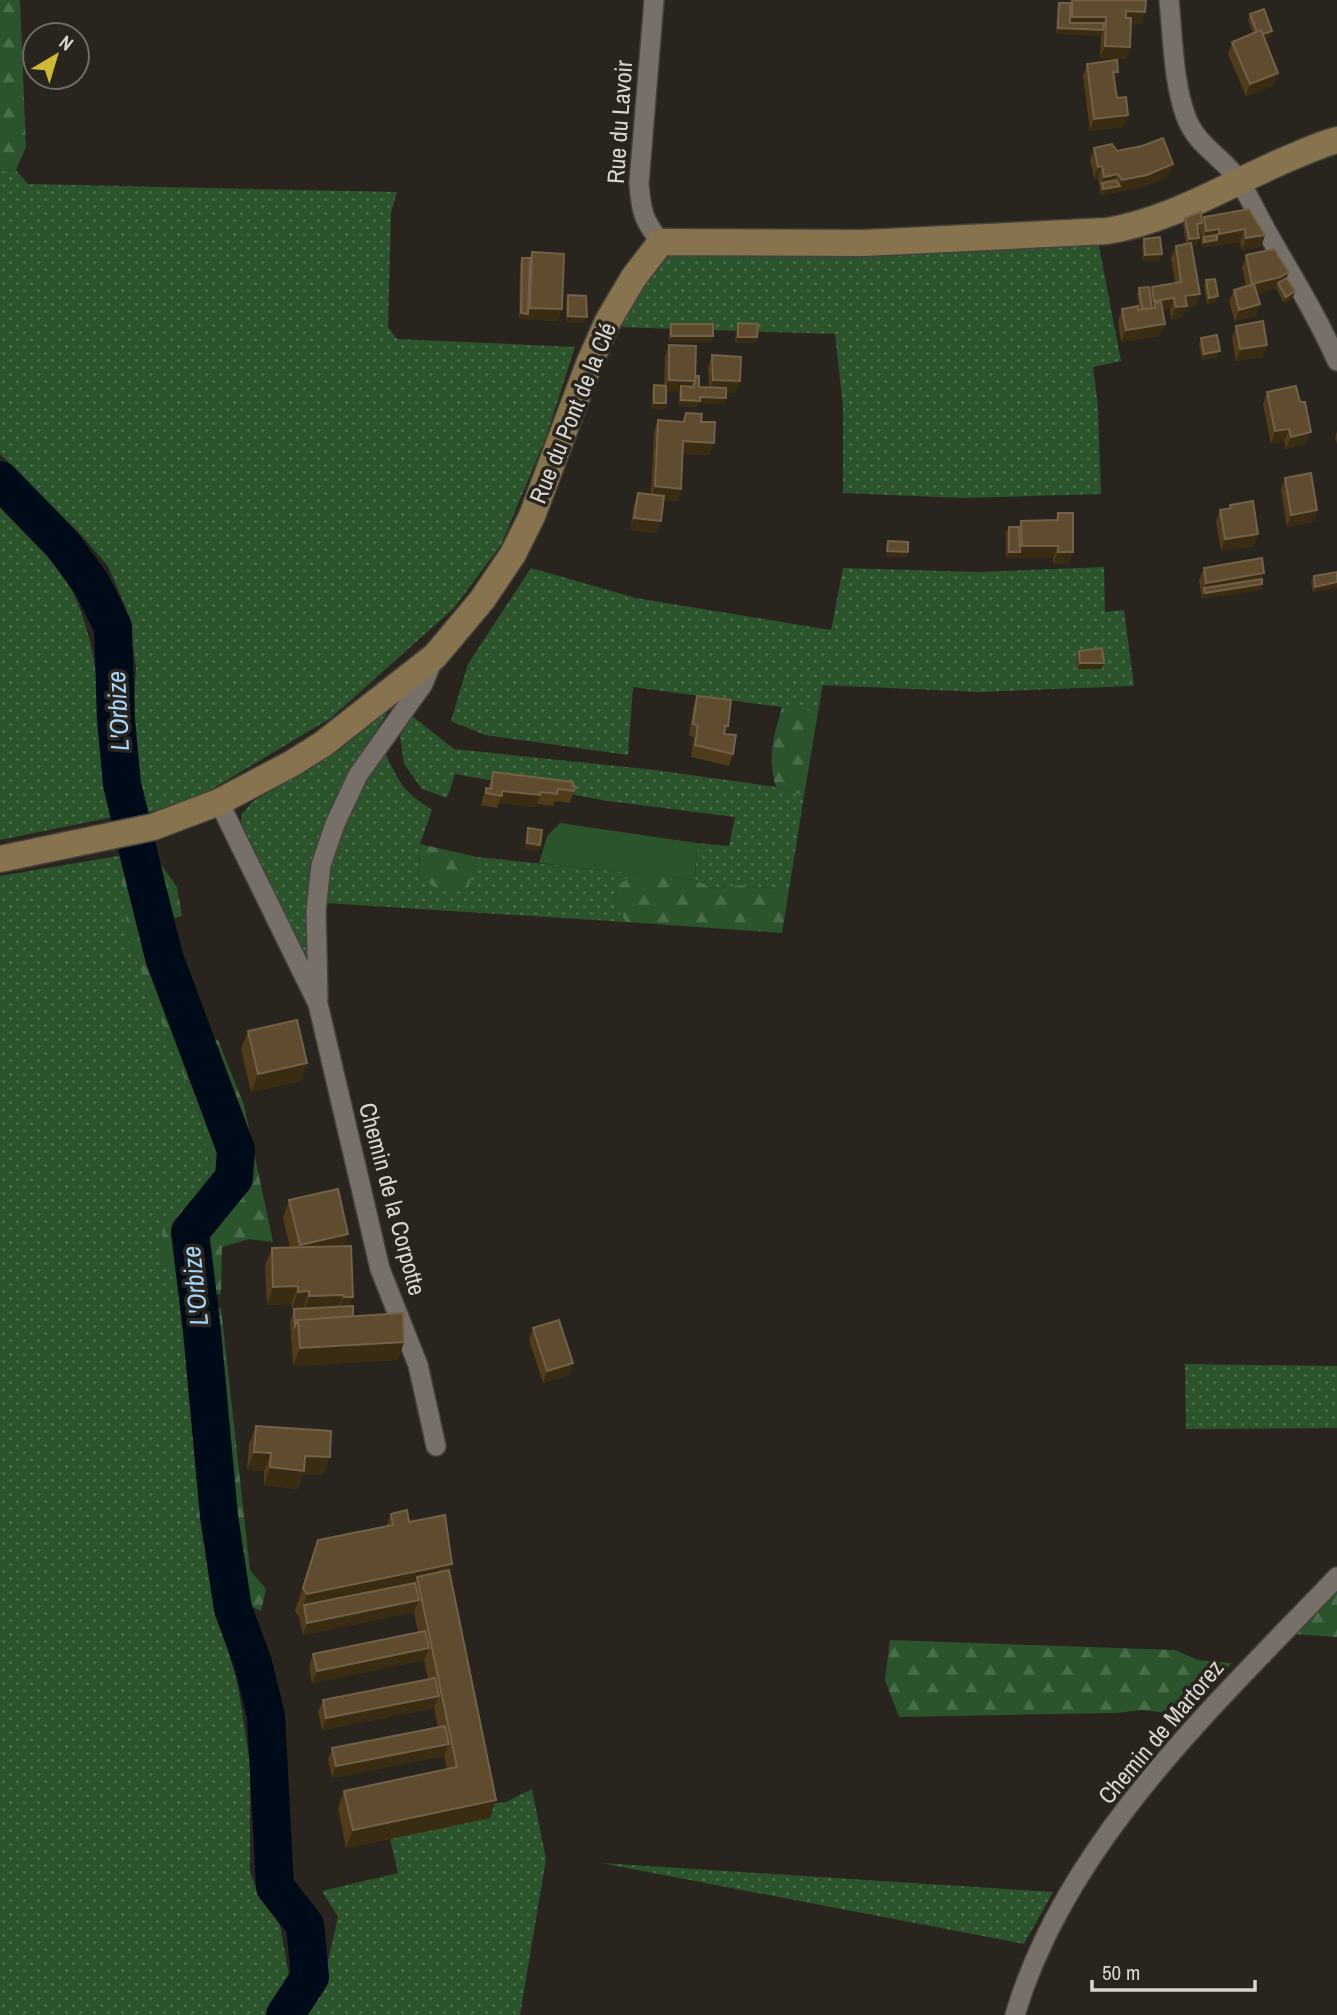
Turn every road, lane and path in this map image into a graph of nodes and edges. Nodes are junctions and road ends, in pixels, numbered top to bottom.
1 (653, 0) edge
2 (1169, 0) edge
3 (1337, 140) edge
4 (1239, 181) junction
5 (661, 242) junction
6 (1337, 361) edge
7 (435, 656) junction
8 (219, 802) junction
9 (0, 859) edge
10 (318, 1004) junction
11 (436, 1446) dead end
12 (1337, 1577) edge
13 (1015, 2015) edge

1 - 5 street, Rue du Lavoir
2 - 4 street
3 - 4 street
4 - 5 street
4 - 6 street
5 - 7 street, Rue du Pont de la Clé
7 - 8 street, Rue du Pont de la Clé
7 - 10 street, Chemin de la Corpotte
8 - 9 street, Rue du Pont de la Clé
8 - 10 street, Chemin de la Corpotte
10 - 11 street, Chemin de la Corpotte
12 - 13 street, Chemin de Martorez

